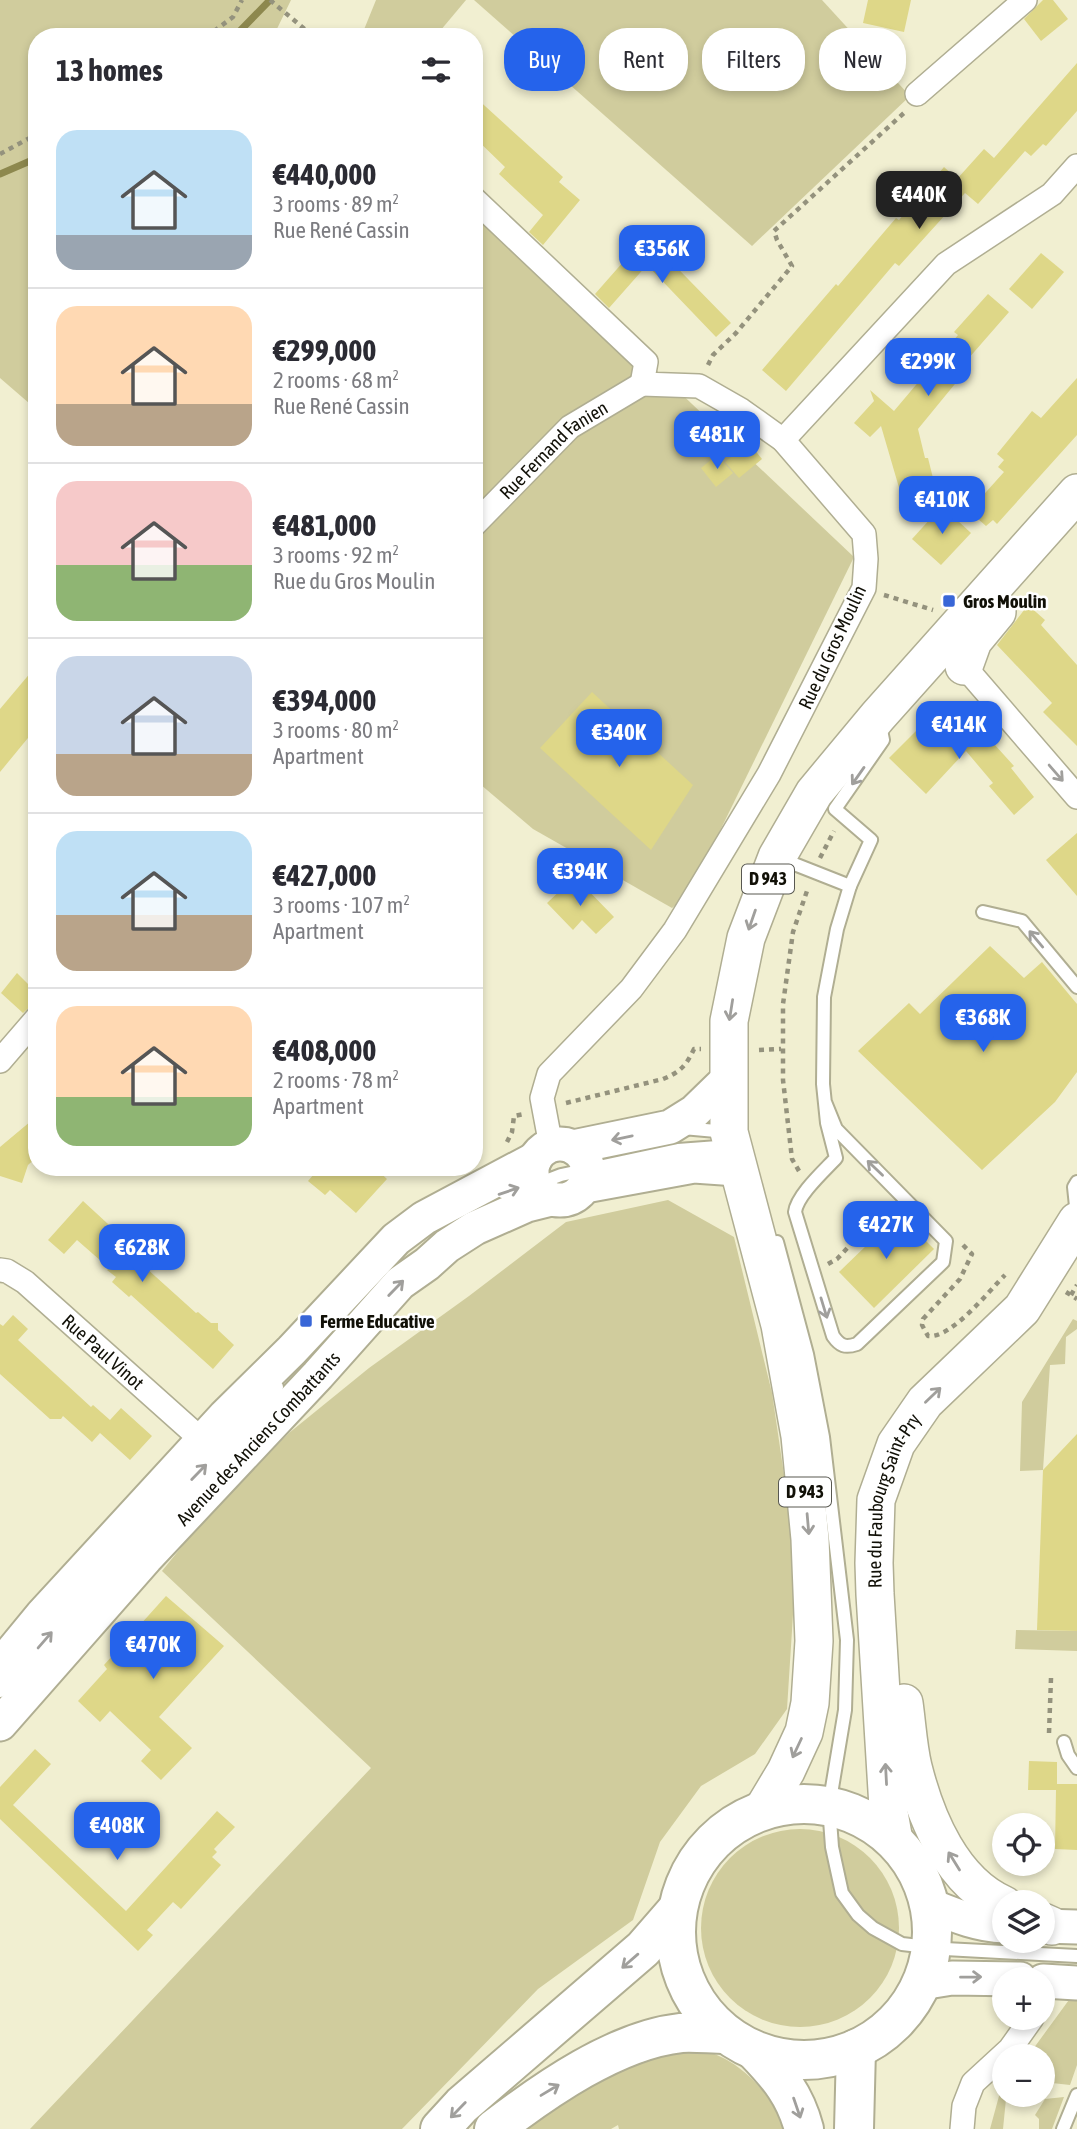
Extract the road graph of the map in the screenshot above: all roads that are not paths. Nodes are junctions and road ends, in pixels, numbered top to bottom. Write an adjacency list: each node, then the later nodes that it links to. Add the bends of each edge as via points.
1 (1026, 0): 2 (street)
2 (917, 94)
3 (1077, 166): 6 (street, via 1052,194 946,264)
4 (483, 208): 5 (street, via 646,362)
5 (642, 384): 6 (street, Rue du Gros Moulin, via 699,386); 8 (street, Rue Fernand Fanien, via 570,427)
6 (783, 440): 23 (street, Rue du Gros Moulin, via 863,534 863,588 769,774 675,930 631,989 549,1073 542,1098)
7 (1077, 493): 12 (main road, D 943, one-way to 12, via 948,619 878,716)
8 (483, 516)
9 (1077, 522): 10 (main road, via 972,641)
10 (964, 666): 11 (street, one-way to 11)
11 (1077, 797)
12 (828, 804): 13 (main road, D 943); 14 (lane, via 871,840)
13 (777, 857): 14 (lane); 19 (main road, D 943, one-way to 19, via 746,938 729,1021)
14 (850, 886): 20 (lane, via 824,997)
15 (983, 912): 16 (lane, one-way to 15, via 1022,921)
16 (1077, 987)
17 (28, 1028): 18 (street)
18 (0, 1061)
19 (727, 1079): 21 (street, Avenue des Anciens Combattants, via 694,1112); 22 (main road, D 943)
20 (825, 1102): 20 (lane, one-way to 20, via 836,1158 795,1212 833,1336 848,1348 943,1262 946,1241 836,1129)
21 (670, 1127): 22 (lane); 23 (street, Avenue des Anciens Combattants, one-way to 23)
22 (739, 1148): 23 (street, Avenue des Anciens Combattants, via 694,1166); 40 (main road, D 943, one-way to 40, via 800,1436 814,1641 804,1732)
23 (560, 1170): 27 (lane, one-way to 23, via 492,1197); 32 (street, Avenue des Anciens Combattants, via 424,1218 396,1239); 36 (street, Avenue des Anciens Combattants, one-way to 23, via 400,1283 475,1228 527,1205)
24 (1077, 1182): 25 (lane)
25 (1077, 1218): 33 (main road, Rue du Faubourg Saint-Pry, one-way to 25, via 876,1500 896,1444 925,1402 1022,1309 1056,1285)
26 (773, 1227): 39 (lane, via 807,1354 823,1437 847,1640 845,1710)
27 (435, 1228)
28 (395, 1259): 30 (lane)
29 (0, 1270): 32 (street, Rue Paul Vinot, via 25,1282)
30 (302, 1359)
31 (283, 1380): 35 (lane, one-way to 31)
32 (202, 1441): 34 (street, Avenue des Anciens Combattants)
33 (875, 1594): 41 (main road, Rue du Faubourg Saint-Pry, one-way to 33); 42 (main road, one-way to 33, via 964,1877 929,1821 912,1765 897,1656)
34 (0, 1666)
35 (0, 1691)
36 (0, 1724)
37 (1064, 1742): 38 (lane)
38 (1077, 1768)
39 (829, 1806): 40 (highway, via 793,1805); 41 (highway, via 874,1825); 47 (lane, via 842,1892 858,1915)
40 (762, 1811): 44 (highway, via 731,1826 705,1849 687,1878)
41 (894, 1841): 43 (highway, via 914,1867)
42 (992, 1897)
43 (929, 1905): 45 (street); 47 (highway, via 932,1923)
44 (676, 1911): 50 (highway, via 675,1946 684,1979 701,2009); 54 (highway, one-way to 54, via 643,1950)
45 (992, 1926)
46 (1077, 1956): 47 (lane)
47 (926, 1966): 48 (street, one-way to 48, via 952,1978); 51 (highway, via 906,2011 883,2033)
48 (992, 1980)
49 (1023, 2030): 53 (street, via 1010,2049 972,2083)
50 (740, 2043): 51 (highway, via 789,2060 823,2059); 55 (highway, one-way to 50, via 600,2059 647,2041 682,2033); 56 (highway, one-way to 56, via 777,2074 794,2098)
51 (856, 2049): 57 (highway)
52 (1077, 2095): 59 (lane)
53 (963, 2118): 58 (lane)
54 (440, 2129)
55 (494, 2129)
56 (804, 2129)
57 (854, 2129)
58 (974, 2129)
59 (1063, 2129)

